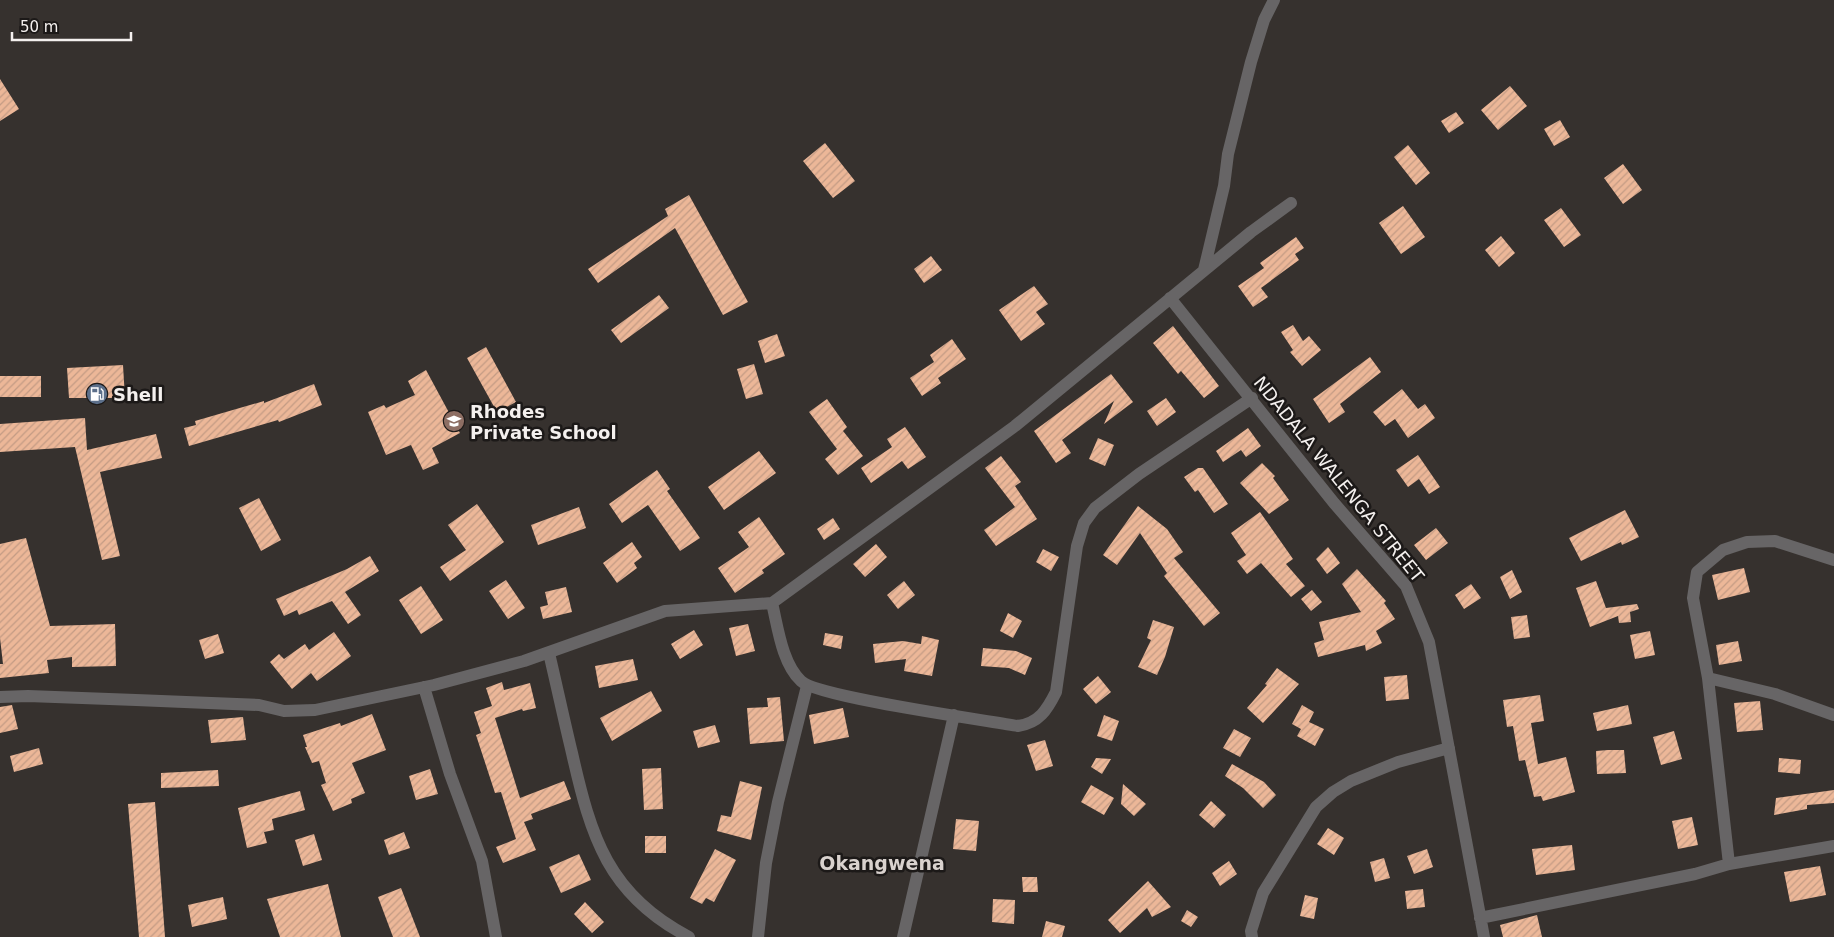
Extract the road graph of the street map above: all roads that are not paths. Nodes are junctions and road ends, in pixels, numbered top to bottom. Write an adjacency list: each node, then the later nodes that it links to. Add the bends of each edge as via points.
1 (1274, 0): 3 (street, via 1251,62)
2 (1291, 203): 3 (street)
3 (1204, 270): 4 (street)
4 (1170, 298): 5 (street, NDADALA WALENGA STREET); 7 (street, via 1015,426)
5 (1252, 398): 13 (street, via 1140,474 1095,508 1084,523 1076,546 1056,692 1048,708 1028,725 1018,726); 15 (street, NDADALA WALENGA STREET, via 1334,503 1406,586 1429,642)
6 (1834, 560): 9 (street, via 1775,541 1747,542 1723,550 1697,572 1693,598)
7 (772, 603): 8 (street, via 665,611); 10 (street, via 791,668)
8 (549, 653): 11 (street); 20 (street, via 590,828 630,894 660,920)
9 (1708, 678): 14 (street, via 1775,694); 17 (street)
10 (807, 686): 13 (street); 21 (street, via 766,863)
11 (424, 687): 12 (street, via 315,710 284,711 259,706 145,700); 19 (street, via 450,774 482,861)
12 (0, 697)
13 (954, 715): 22 (street)
14 (1834, 715)
15 (1449, 748): 18 (street, NDADALA WALENGA STREET); 23 (street, via 1398,762 1351,781 1316,807 1263,893)
16 (1834, 846): 17 (street)
17 (1729, 864): 18 (street, via 1695,874)
18 (1480, 918): 24 (street, NDADALA WALENGA STREET)
19 (496, 937)
20 (689, 937)
21 (758, 937)
22 (903, 937)
23 (1252, 937)
24 (1484, 937)

